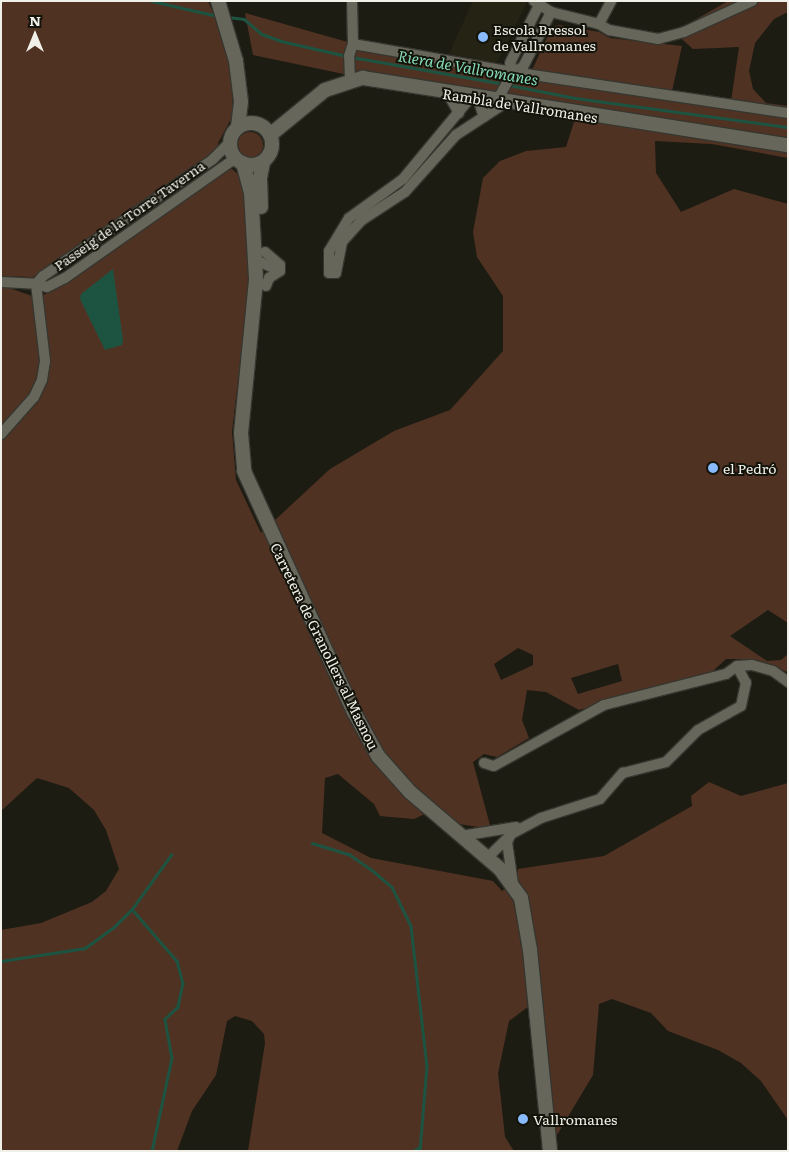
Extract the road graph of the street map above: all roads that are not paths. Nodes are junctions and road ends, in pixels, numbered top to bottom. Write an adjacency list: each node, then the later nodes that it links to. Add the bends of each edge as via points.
1 (352, 1): 9 (street)
2 (611, 1): 7 (street)
3 (752, 1): 7 (street, via 692,29 658,39 609,30)
4 (536, 3): 6 (street); 10 (street, via 510,62)
5 (225, 5): 8 (main road)
6 (551, 12): 7 (street); 10 (street, via 523,67)
7 (599, 24)
8 (235, 35): 18 (main road, via 241,102); 19 (main road, via 251,110)
9 (353, 44): 10 (street); 11 (street, via 349,56)
10 (513, 72): 14 (street); 16 (street)
11 (350, 80): 12 (main road, Rambla de Vallromanes, via 363,78); 19 (main road, Rambla de Vallromanes, via 325,90)
12 (448, 94): 13 (main road, Rambla de Vallromanes); 15 (street)
13 (475, 98): 14 (main road, Rambla de Vallromanes); 15 (street); 17 (street)
14 (501, 102): 17 (street); 21 (main road, Rambla de Vallromanes)
15 (459, 113): 17 (street, via 403,178 349,218 329,251 328,273 336,273 342,242 362,220 405,192 445,145)
16 (788, 113)
17 (484, 117)
18 (238, 128): 19 (main road, via 248,123); 20 (main road)
19 (265, 130): 23 (main road, via 272,148)
20 (230, 142): 22 (main road); 26 (street, Passeig de la Torre Taverna, via 212,160 43,276)
21 (788, 146)
22 (239, 161): 23 (main road, via 256,165); 24 (main road, Carretera de Granollers al Masnou, via 249,180); 26 (street, Passeig de la Torre Taverna, via 65,278 47,287)
23 (264, 162): 24 (main road, Carretera de Granollers al Masnou, via 260,192)
24 (262, 259): 27 (main road, Carretera de Granollers al Masnou); 27 (street, via 280,270 269,278); 28 (main road, Carretera de Granollers al Masnou)
25 (1, 282): 26 (street, Passeig de la Torre Taverna)
26 (36, 284): 29 (street, via 45,361 42,380 34,397)
27 (266, 286): 28 (main road, Carretera de Granollers al Masnou)
28 (243, 416): 36 (main road, Carretera de Granollers al Masnou, via 242,459 250,487 354,712 374,749 394,776)
29 (1, 434)
30 (737, 666): 31 (street, via 752,665 773,671); 32 (street, via 726,674 604,705 494,766); 33 (street, via 746,683 740,706 698,730 666,762 623,773 600,799)
31 (788, 682)
32 (484, 763)
33 (524, 826): 34 (street); 35 (street)
34 (482, 834): 36 (street); 37 (street, via 492,839)
35 (511, 834): 37 (street); 38 (street, via 506,842)
36 (461, 836): 37 (main road, Carretera de Granollers al Masnou)
37 (492, 854): 38 (main road, Carretera de Granollers al Masnou)
38 (513, 884): 39 (main road, Carretera de Granollers al Masnou, via 521,898 526,923)
39 (550, 1151)

